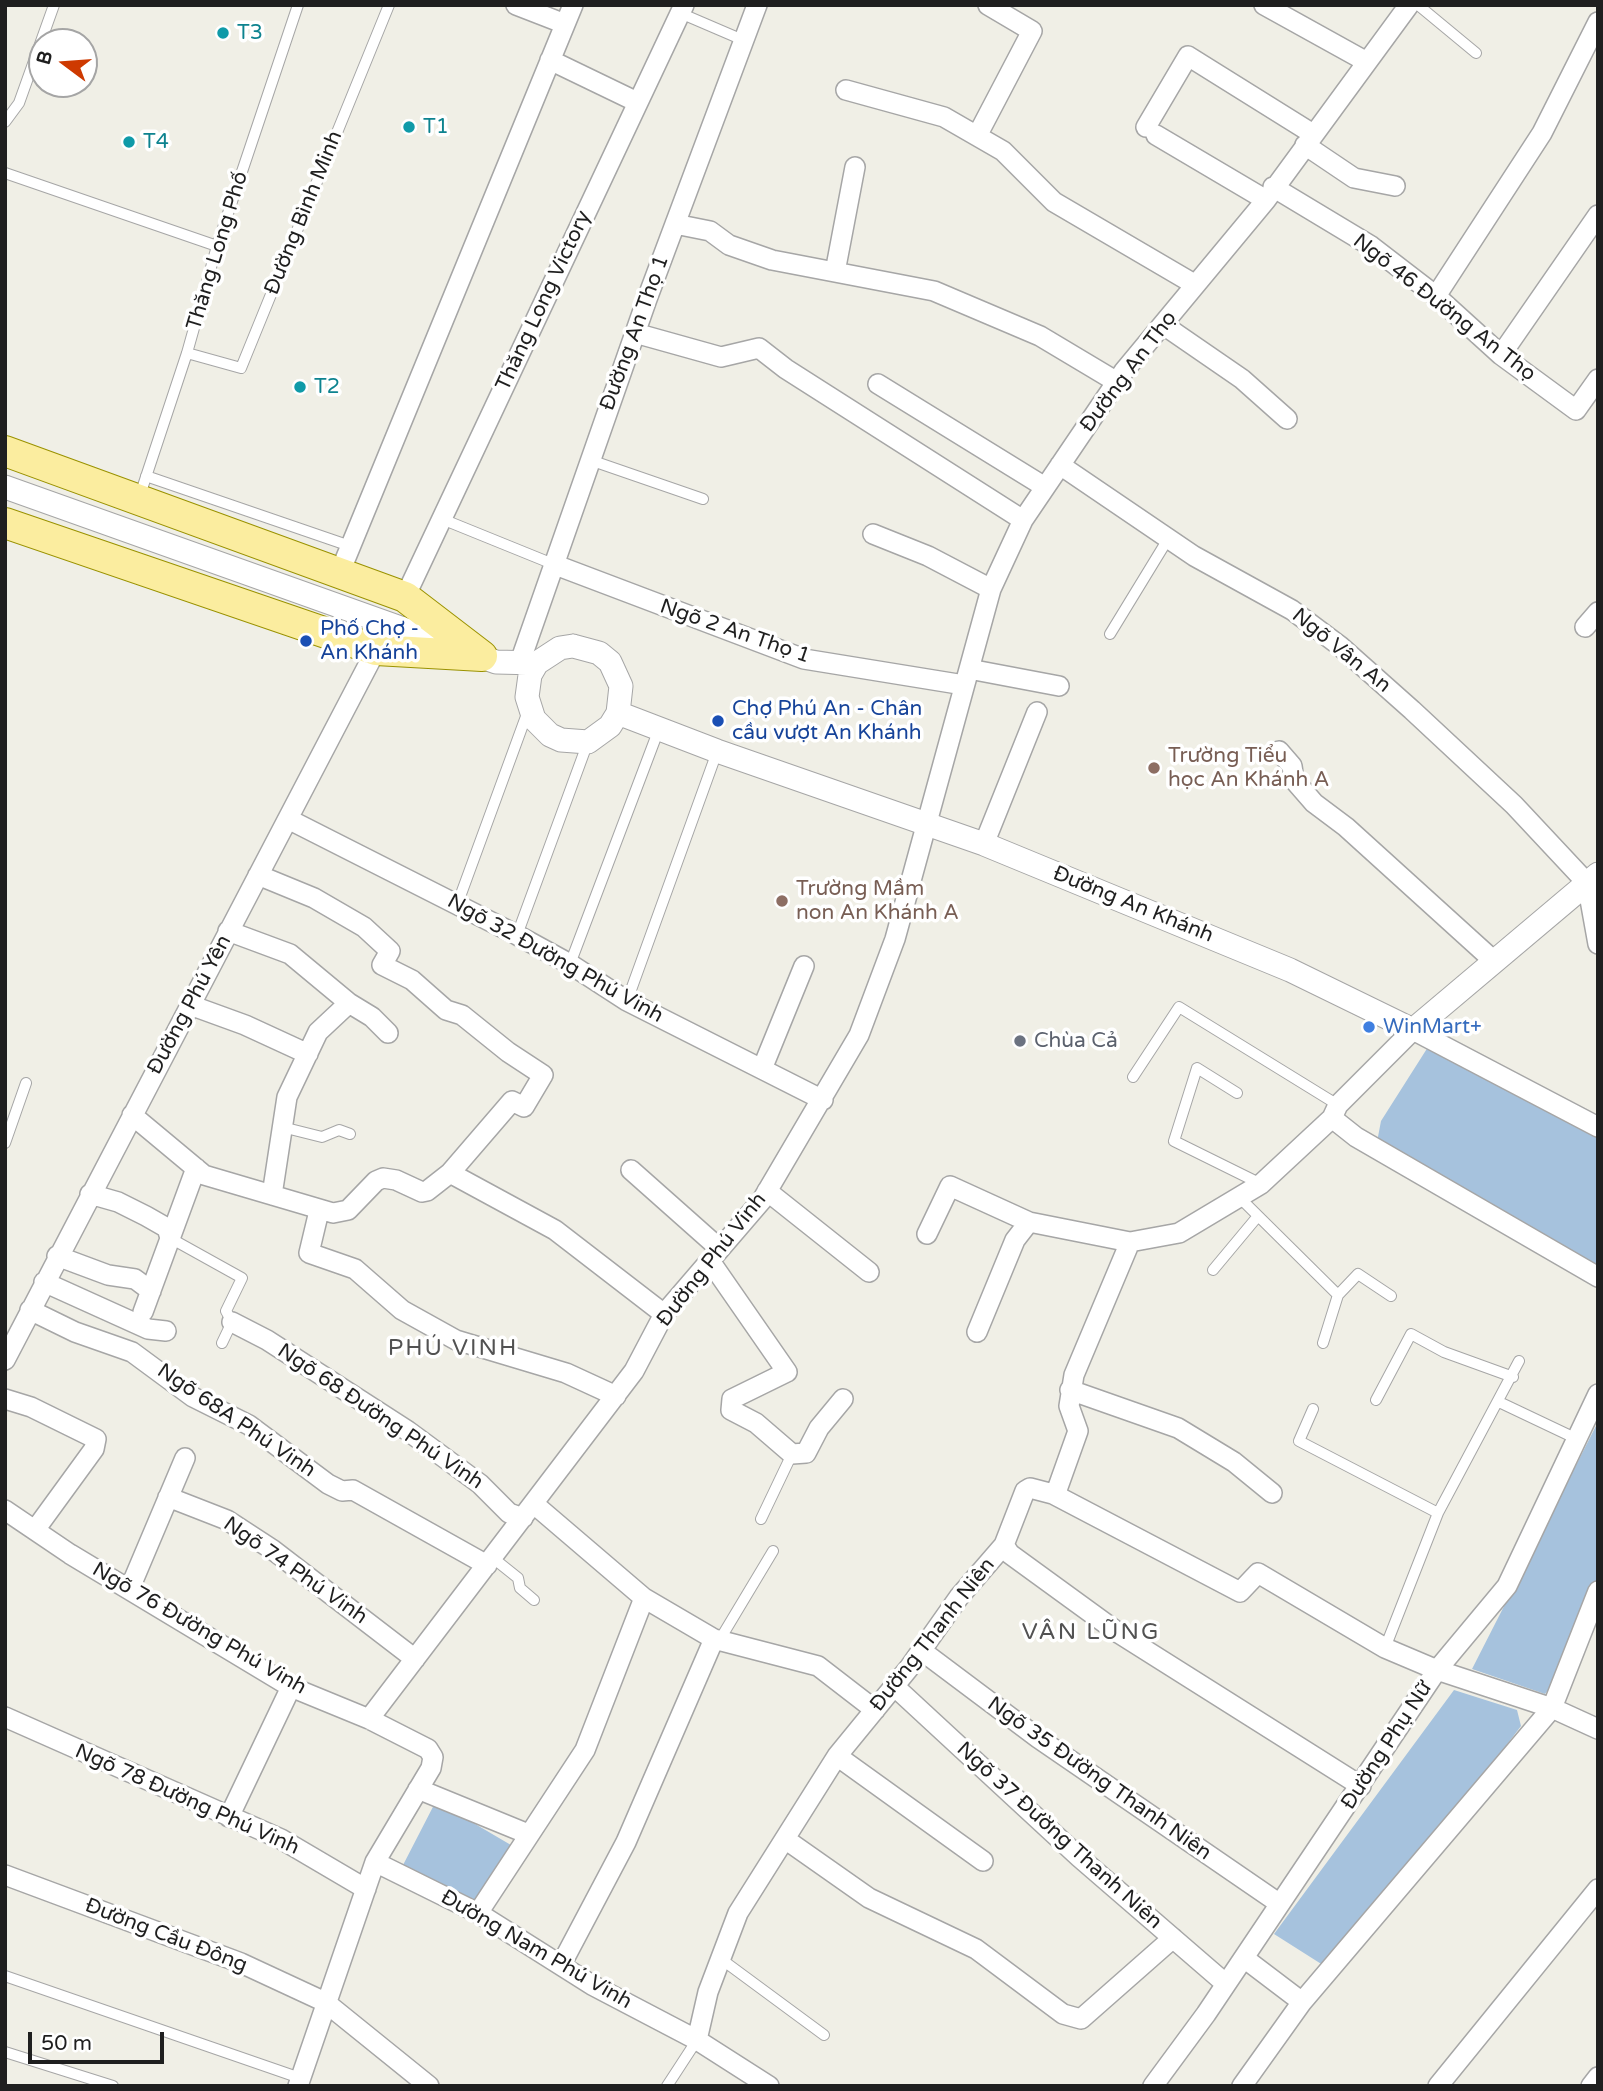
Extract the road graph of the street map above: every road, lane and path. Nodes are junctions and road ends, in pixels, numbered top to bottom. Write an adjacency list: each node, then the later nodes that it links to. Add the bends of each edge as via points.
1 (54, 5): 20 (lane, via 19,103)
2 (298, 5): 29 (lane, Thăng Long Phố)
3 (388, 5): 35 (lane, Đường Bình Minh, via 241,368)
4 (516, 5): 13 (street)
5 (573, 5): 13 (street)
6 (757, 5): 14 (street, Đường An Thọ 1)
7 (988, 5): 21 (street, via 1032,31)
8 (1264, 5): 17 (street)
9 (1409, 5): 17 (street, Đường An Thọ)
10 (1418, 5): 15 (lane)
11 (682, 9): 14 (lane); 19 (street, Thăng Long Victory)
12 (1598, 22): 32 (street, via 1542,133)
13 (565, 24): 16 (street)
14 (743, 40): 28 (street, Đường An Thọ 1)
15 (1476, 53)
16 (550, 60): 19 (street); 53 (street)
17 (1367, 62): 22 (street, Đường An Thọ)
18 (846, 90): 21 (street, via 944,117)
19 (638, 102): 48 (street, Thăng Long Victory)
20 (5, 122)
21 (977, 136): 31 (street, via 1003,151 1054,202)
22 (1309, 140): 25 (street, via 1353,178); 26 (street, Đường An Thọ); 26 (street, Ngõ 46 Đường An Thọ, via 1188,56 1151,131)
23 (855, 167): 30 (street)
24 (5, 173): 29 (lane)
25 (1395, 186)
26 (1270, 194): 31 (street, Đường An Thọ); 32 (street, Ngõ 46 Đường An Thọ, via 1371,246)
27 (1598, 215): 36 (street)
28 (675, 224): 30 (street, via 710,231 729,245 772,260); 34 (street, Đường An Thọ 1)
29 (217, 246): 35 (lane, Thăng Long Phố)
30 (835, 272): 38 (street, via 934,291 1040,336)
31 (1194, 284): 33 (street, Đường An Thọ)
32 (1436, 296): 36 (street, Ngõ 46 Đường An Thọ)
33 (1165, 326): 38 (street, Đường An Thọ); 40 (street, via 1242,380)
34 (635, 333): 42 (street, Đường An Thọ 1); 49 (street, via 721,357 759,348)
35 (187, 353): 44 (lane, Thăng Long Phố)
36 (1501, 355): 37 (street, Ngõ 46 Đường An Thọ, via 1576,410)
37 (1598, 379)
38 (1116, 382): 43 (street, Đường An Thọ)
39 (878, 384): 45 (street)
40 (1287, 419)
41 (5, 451): 44 (main road)
42 (589, 460): 47 (lane); 54 (street, Đường An Thọ 1)
43 (1060, 465): 45 (street, Đường An Thọ); 52 (street, Ngõ Vân An)
44 (143, 487): 53 (main road)
45 (1045, 487): 49 (street, Đường An Thọ)
46 (5, 488): 59 (street)
47 (704, 499)
48 (442, 519): 54 (lane); 56 (street, Thăng Long Victory)
49 (1023, 520): 55 (street, Đường An Thọ)
50 (5, 523): 58 (main road)
51 (873, 534): 55 (street, via 928,555)
52 (1168, 539): 57 (lane); 74 (street, Ngõ Vân An, via 1292,610 1340,646)
53 (345, 559): 56 (main road)
54 (553, 564): 60 (street, Đường An Thọ 1); 61 (street, Ngõ 2 An Thọ 1, via 804,659)
55 (991, 589): 61 (street, Đường An Thọ)
56 (405, 597): 59 (main road)
57 (1110, 634)
58 (376, 650): 59 (main road); 70 (street, Đường Phú Yên)
59 (489, 659): 60 (street); 63 (street)
60 (529, 663): 63 (street); 65 (street, via 573,646 599,653 617,673 621,686)
61 (966, 677): 62 (street, Ngõ 2 An Thọ 1); 71 (street, Đường An Thọ)
62 (1059, 686)
63 (528, 700): 67 (street, via 534,719 550,736); 75 (lane)
64 (1037, 712): 72 (street)
65 (618, 713): 66 (street, Đường An Khánh); 67 (street, via 610,726)
66 (659, 728): 68 (street, Đường An Khánh); 80 (lane)
67 (588, 742): 77 (lane)
68 (717, 751): 71 (street, Đường An Khánh); 82 (lane)
69 (1279, 751): 79 (street, via 1292,766 1294,780 1314,803)
70 (288, 819): 73 (street, Đường Phú Yên); 75 (street, Ngõ 32 Đường Phú Vinh)
71 (928, 826): 72 (street, Đường An Khánh); 92 (street, Đường Phú Vinh, via 895,939 859,1035)
72 (984, 844): 85 (street, Đường An Khánh, via 1290,970)
73 (258, 874): 76 (street, Đường Phú Yên); 101 (street, via 314,898 364,927 390,951 382,965 412,980 446,1010 462,1014 542,1074 524,1107 512,1101)
74 (1592, 878): 78 (street); 79 (street)
75 (457, 905): 77 (street, Ngõ 32 Đường Phú Vinh)
76 (229, 931): 83 (street, via 290,954); 84 (street, Đường Phú Yên)
77 (517, 935): 80 (street, Ngõ 32 Đường Phú Vinh)
78 (1598, 944)
79 (1495, 962): 85 (street)
80 (570, 964): 82 (street, Ngõ 32 Đường Phú Vinh)
81 (804, 965): 88 (street)
82 (626, 1001): 88 (street, Ngõ 32 Đường Phú Vinh)
83 (349, 1003): 86 (street); 87 (street, via 318,1032)
84 (190, 1005): 87 (street); 94 (street, Đường Phú Yên)
85 (1413, 1030): 93 (street); 96 (street)
86 (388, 1033)
87 (308, 1054): 95 (street, via 287,1097)
88 (762, 1069): 92 (street, Ngõ 32 Đường Phú Vinh)
89 (1133, 1077): 93 (lane, via 1179,1007)
90 (26, 1083): 98 (lane)
91 (1237, 1093): 102 (lane, via 1197,1068 1174,1141)
92 (822, 1100): 103 (street, Đường Phú Vinh)
93 (1335, 1112): 102 (street); 117 (street, via 1356,1137)
94 (132, 1115): 99 (street); 104 (street, Đường Phú Yên)
95 (281, 1127): 97 (lane, via 322,1137 339,1130); 105 (street)
96 (1598, 1127)
97 (350, 1134)
98 (5, 1143)
99 (196, 1168): 105 (street, via 204,1175); 111 (street)
100 (631, 1170): 113 (street)
101 (450, 1173): 107 (street, via 422,1192 383,1178 348,1210); 124 (street, via 555,1230)
102 (1261, 1184): 106 (street)
103 (767, 1191): 113 (street, Đường Phú Vinh); 116 (street)
104 (90, 1194): 111 (street, via 146,1216 167,1228); 114 (street, Đường Phú Yên)
105 (272, 1195): 107 (street)
106 (1240, 1198): 108 (lane); 112 (street, via 1179,1233)
107 (319, 1211): 135 (street, via 309,1253 355,1269 402,1310 456,1340 566,1373)
108 (1258, 1216): 115 (lane); 120 (lane)
109 (1029, 1222): 110 (street, via 950,1186); 112 (street); 127 (street, via 1001,1271)
110 (928, 1234)
111 (170, 1238): 119 (street); 125 (lane, via 242,1278 226,1311)
112 (1130, 1242): 133 (street)
113 (715, 1255): 124 (street, Đường Phú Vinh); 142 (street, via 787,1372 732,1399 731,1410 756,1423)
114 (57, 1256): 118 (street, Đường Phú Yên); 119 (street, via 108,1275 135,1279)
115 (1213, 1270)
116 (869, 1272)
117 (1598, 1277)
118 (44, 1282): 122 (street, Đường Phú Yên); 126 (street, via 148,1329)
119 (151, 1290): 123 (street)
120 (1338, 1295): 121 (lane, via 1358,1274); 129 (lane)
121 (1391, 1296)
122 (30, 1310): 130 (street, Đường Phú Yên); 154 (street, Ngõ 68A Phú Vinh, via 132,1352 193,1397 249,1425 328,1484 342,1492 353,1490)
123 (143, 1312)
124 (664, 1314): 135 (street, Đường Phú Vinh)
125 (232, 1322): 128 (lane); 148 (street, Ngõ 68 Đường Phú Vinh, via 408,1431 480,1484 509,1513)
126 (166, 1331)
127 (977, 1332)
128 (222, 1343)
129 (1323, 1343)
130 (5, 1360)
131 (1519, 1361): 132 (lane)
132 (1513, 1377): 138 (lane, via 1444,1352 1410,1334); 139 (lane)
133 (1070, 1390): 144 (street, via 1178,1428 1234,1462); 145 (street, via 1069,1406 1078,1432)
134 (1598, 1394): 141 (street, Đường Phụ Nữ)
135 (615, 1396): 148 (street, Đường Phú Vinh)
136 (5, 1399): 151 (street, via 96,1439 94,1449)
137 (843, 1399): 142 (street, via 806,1453)
138 (1376, 1400)
139 (1499, 1402): 141 (lane); 149 (lane)
140 (1313, 1409): 149 (lane, via 1299,1441)
141 (1577, 1439): 163 (street, Đường Phụ Nữ, via 1507,1586)
142 (792, 1454): 150 (lane)
143 (185, 1458): 146 (street)
144 (1272, 1493)
145 (1053, 1494): 152 (street, Đường Thanh Niên, via 1030,1488 1025,1491); 160 (street, via 1240,1592 1258,1573)
146 (169, 1497): 155 (street); 162 (street, Ngõ 74 Phú Vinh, via 227,1520 273,1550)
147 (5, 1510): 151 (street, Ngõ 76 Đường Phú Vinh)
148 (528, 1511): 154 (street, Đường Phú Vinh); 157 (street, Ngõ 68 Đường Phú Vinh)
149 (1438, 1513): 160 (lane)
150 (761, 1520)
151 (35, 1530): 155 (street, Ngõ 76 Đường Phú Vinh)
152 (1004, 1545): 161 (street, Đường Thanh Niên); 172 (street, via 1010,1555 1120,1634)
153 (773, 1552): 159 (lane)
154 (490, 1561): 158 (lane, via 518,1578 520,1588); 162 (street, Đường Phú Vinh)
155 (130, 1588): 165 (street, Ngõ 76 Đường Phú Vinh)
156 (1598, 1591): 166 (street)
157 (644, 1598): 159 (street, Ngõ 68 Đường Phú Vinh); 175 (street, via 585,1750)
158 (534, 1600)
159 (716, 1640): 167 (street, Ngõ 68 Đường Phú Vinh, via 818,1666); 187 (street, via 626,1842)
160 (1385, 1648): 163 (street)
161 (922, 1650): 164 (street, Đường Thanh Niên); 182 (street, Ngõ 35 Đường Thanh Niên, via 1038,1738)
162 (415, 1659): 169 (street, Đường Phú Vinh)
163 (1437, 1670): 166 (street); 172 (street, Đường Phụ Nữ)
164 (894, 1686): 167 (street, Đường Thanh Niên); 184 (street, Ngõ 37 Đường Thanh Niên)
165 (291, 1687): 169 (street, Ngõ 76 Đường Phú Vinh); 174 (street)
166 (1552, 1708): 170 (street); 191 (street)
167 (875, 1710): 171 (street, Đường Thanh Niên)
168 (5, 1717): 174 (street, Ngõ 78 Đường Phú Vinh)
169 (369, 1719): 173 (street, Ngõ 76 Đường Phú Vinh, via 428,1749 433,1757 431,1768)
170 (1598, 1729)
171 (837, 1756): 176 (street, Đường Thanh Niên); 177 (street)
172 (1361, 1786): 182 (street, Đường Phụ Nữ)
173 (418, 1789): 175 (street); 178 (street)
174 (229, 1817): 180 (street, Ngõ 78 Đường Phú Vinh, via 281,1839)
175 (527, 1834): 183 (street)
176 (785, 1839): 184 (street, via 869,1898 976,1949 1063,2014 1081,2019); 186 (street, Đường Thanh Niên, via 738,1913)
177 (983, 1861)
178 (375, 1862): 180 (street); 183 (street, Đường Nam Phú Vinh)
179 (5, 1875): 190 (street, Đường Cầu Đông, via 241,1963)
180 (366, 1889): 190 (street)
181 (1598, 1889): 203 (street)
182 (1280, 1904): 185 (street, Đường Phụ Nữ)
183 (478, 1913): 187 (street, Đường Nam Phú Vinh)
184 (1173, 1938): 189 (street, Ngõ 37 Đường Thanh Niên)
185 (1244, 1958): 189 (street, Đường Phụ Nữ); 191 (street)
186 (721, 1959): 192 (lane); 193 (street, Đường Thanh Niên)
187 (561, 1965): 193 (street, Đường Nam Phú Vinh)
188 (5, 1976): 196 (lane)
189 (1226, 1984): 201 (street, Đường Phụ Nữ)
190 (325, 2002): 196 (street); 198 (street, Đường Cầu Đông)
191 (1302, 2002): 202 (street)
192 (824, 2035)
193 (697, 2040): 199 (lane); 200 (street, Đường Nam Phú Vinh)
194 (5, 2052): 197 (lane)
195 (1598, 2077): 204 (street)
196 (299, 2082)
197 (113, 2086)
198 (429, 2086)
199 (667, 2086)
200 (769, 2086)
201 (1153, 2086)
202 (1242, 2086)
203 (1438, 2086)
204 (1591, 2086)

